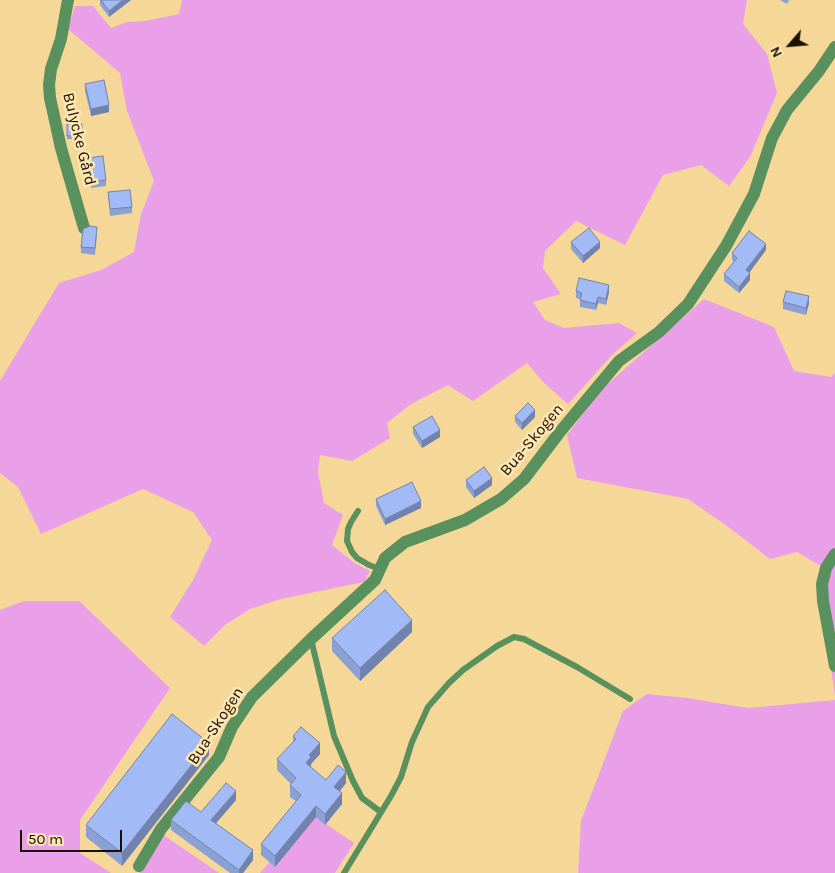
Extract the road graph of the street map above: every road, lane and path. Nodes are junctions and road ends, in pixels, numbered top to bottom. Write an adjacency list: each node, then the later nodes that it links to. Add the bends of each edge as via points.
1 (68, 0): 3 (street, Bulycke Gård, via 51,68 49,92 58,139)
2 (835, 47): 6 (street, Bua-Skogen, via 787,110 772,138 754,194 726,246 688,304 659,332 619,361 559,432 524,480 501,499 465,520 405,542 385,558)
3 (84, 228)
4 (358, 511): 6 (lane, via 350,522 347,542 357,558)
5 (835, 554): 8 (street, via 826,568 822,584)
6 (380, 569): 7 (street, Bua-Skogen, via 375,580)
7 (311, 639): 10 (lane, via 334,736 362,798); 11 (street, Bua-Skogen, via 252,697 232,726 219,757 161,830)
8 (835, 666)
9 (630, 699): 10 (lane, via 524,639 510,638 463,670 432,701 420,722 401,777)
10 (380, 812): 12 (lane)
11 (139, 866)
12 (344, 873)

